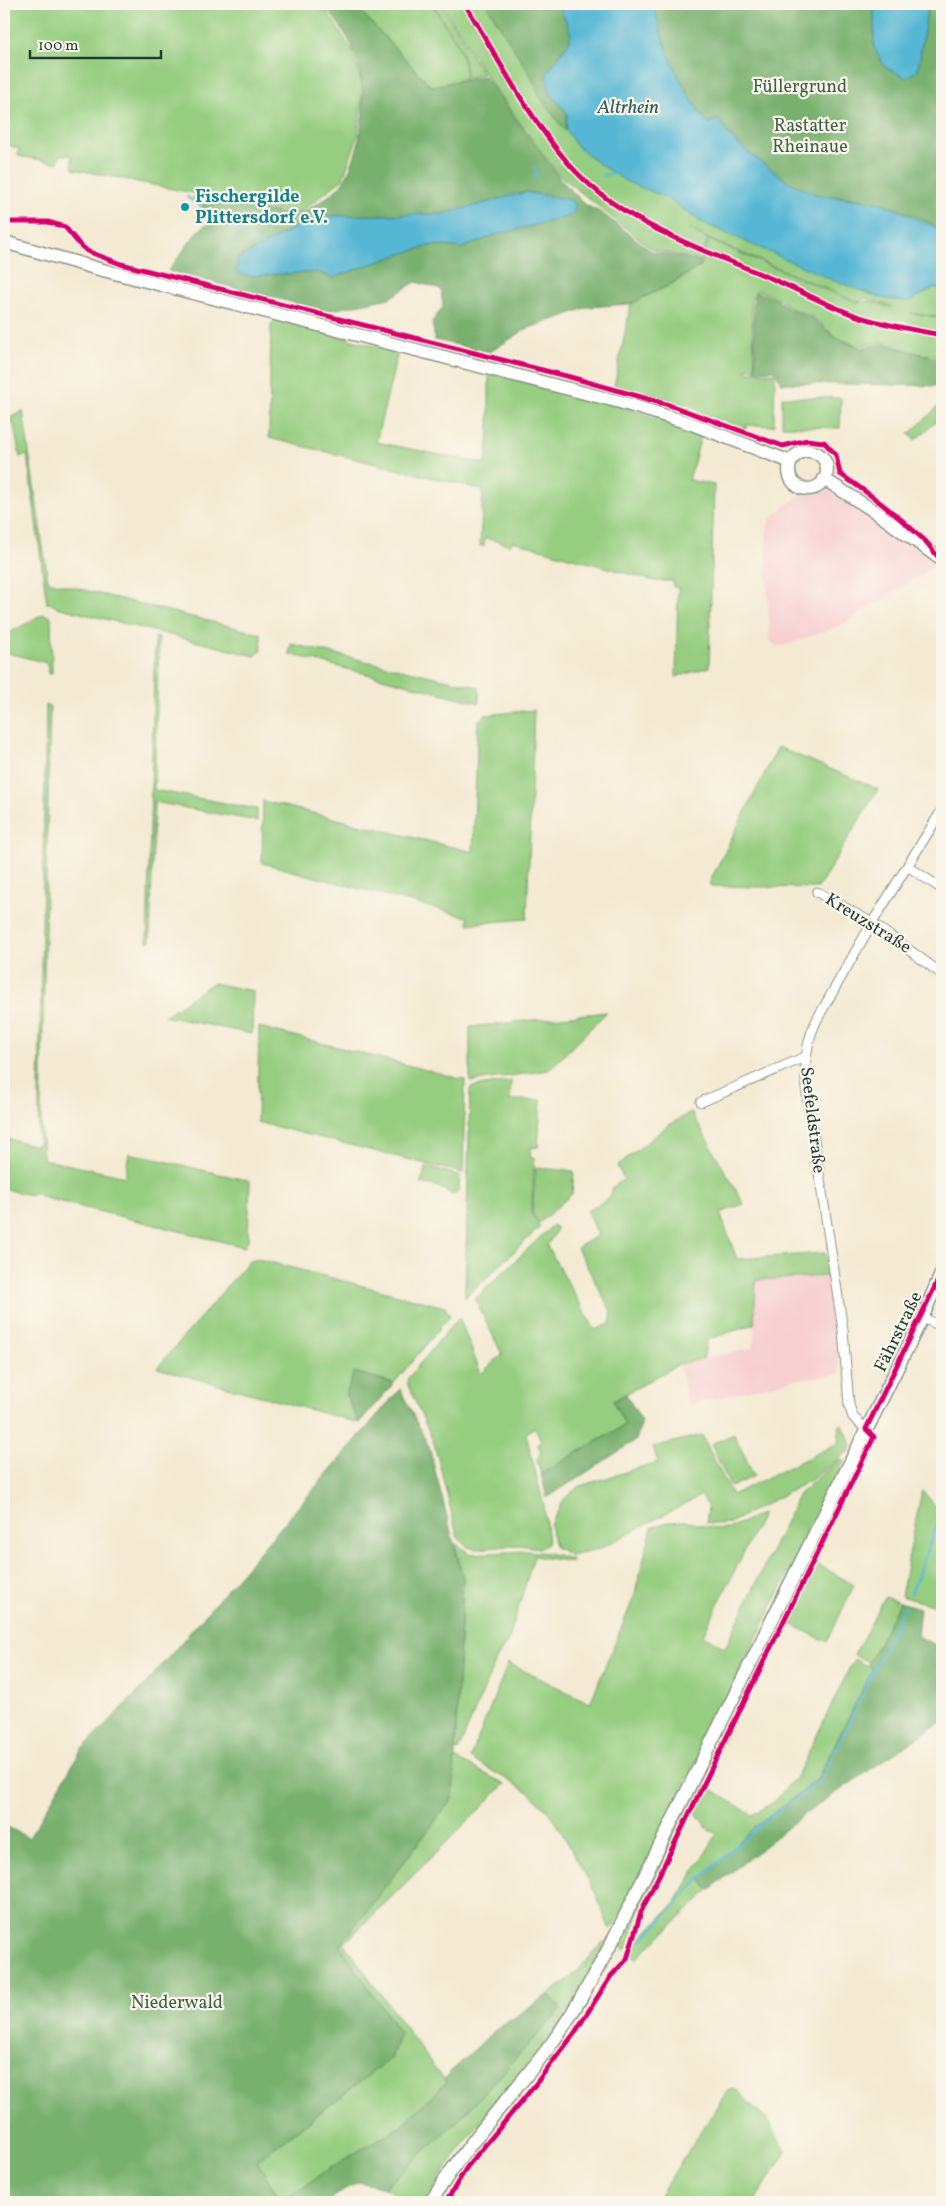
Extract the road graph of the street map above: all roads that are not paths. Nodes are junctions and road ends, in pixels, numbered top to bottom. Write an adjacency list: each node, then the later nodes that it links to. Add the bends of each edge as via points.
1 (4, 242): 2 (main road, via 620,402 689,423)
2 (791, 462): 3 (main road, via 789,473 798,485 809,488); 3 (main road, via 800,452 814,452 825,461)
3 (830, 482): 4 (main road)
4 (942, 560)
5 (942, 810): 6 (street, Seefeldstraße)
6 (909, 867): 7 (street); 9 (street, Seefeldstraße)
7 (942, 889)
8 (818, 892): 9 (street, Kreuzstraße)
9 (872, 923): 10 (street, Kreuzstraße); 11 (street, Seefeldstraße, via 814,1024)
10 (942, 974)
11 (805, 1057): 12 (street); 16 (street, Seefeldstraße, via 806,1094 843,1330 849,1405 853,1417)
12 (701, 1102)
13 (942, 1272): 14 (main road, Fährstraße)
14 (922, 1318): 15 (street); 16 (main road, Fährstraße)
15 (942, 1326)
16 (866, 1430): 17 (main road, Fährstraße, via 586,1989 547,2049 463,2154)
17 (431, 2202)

